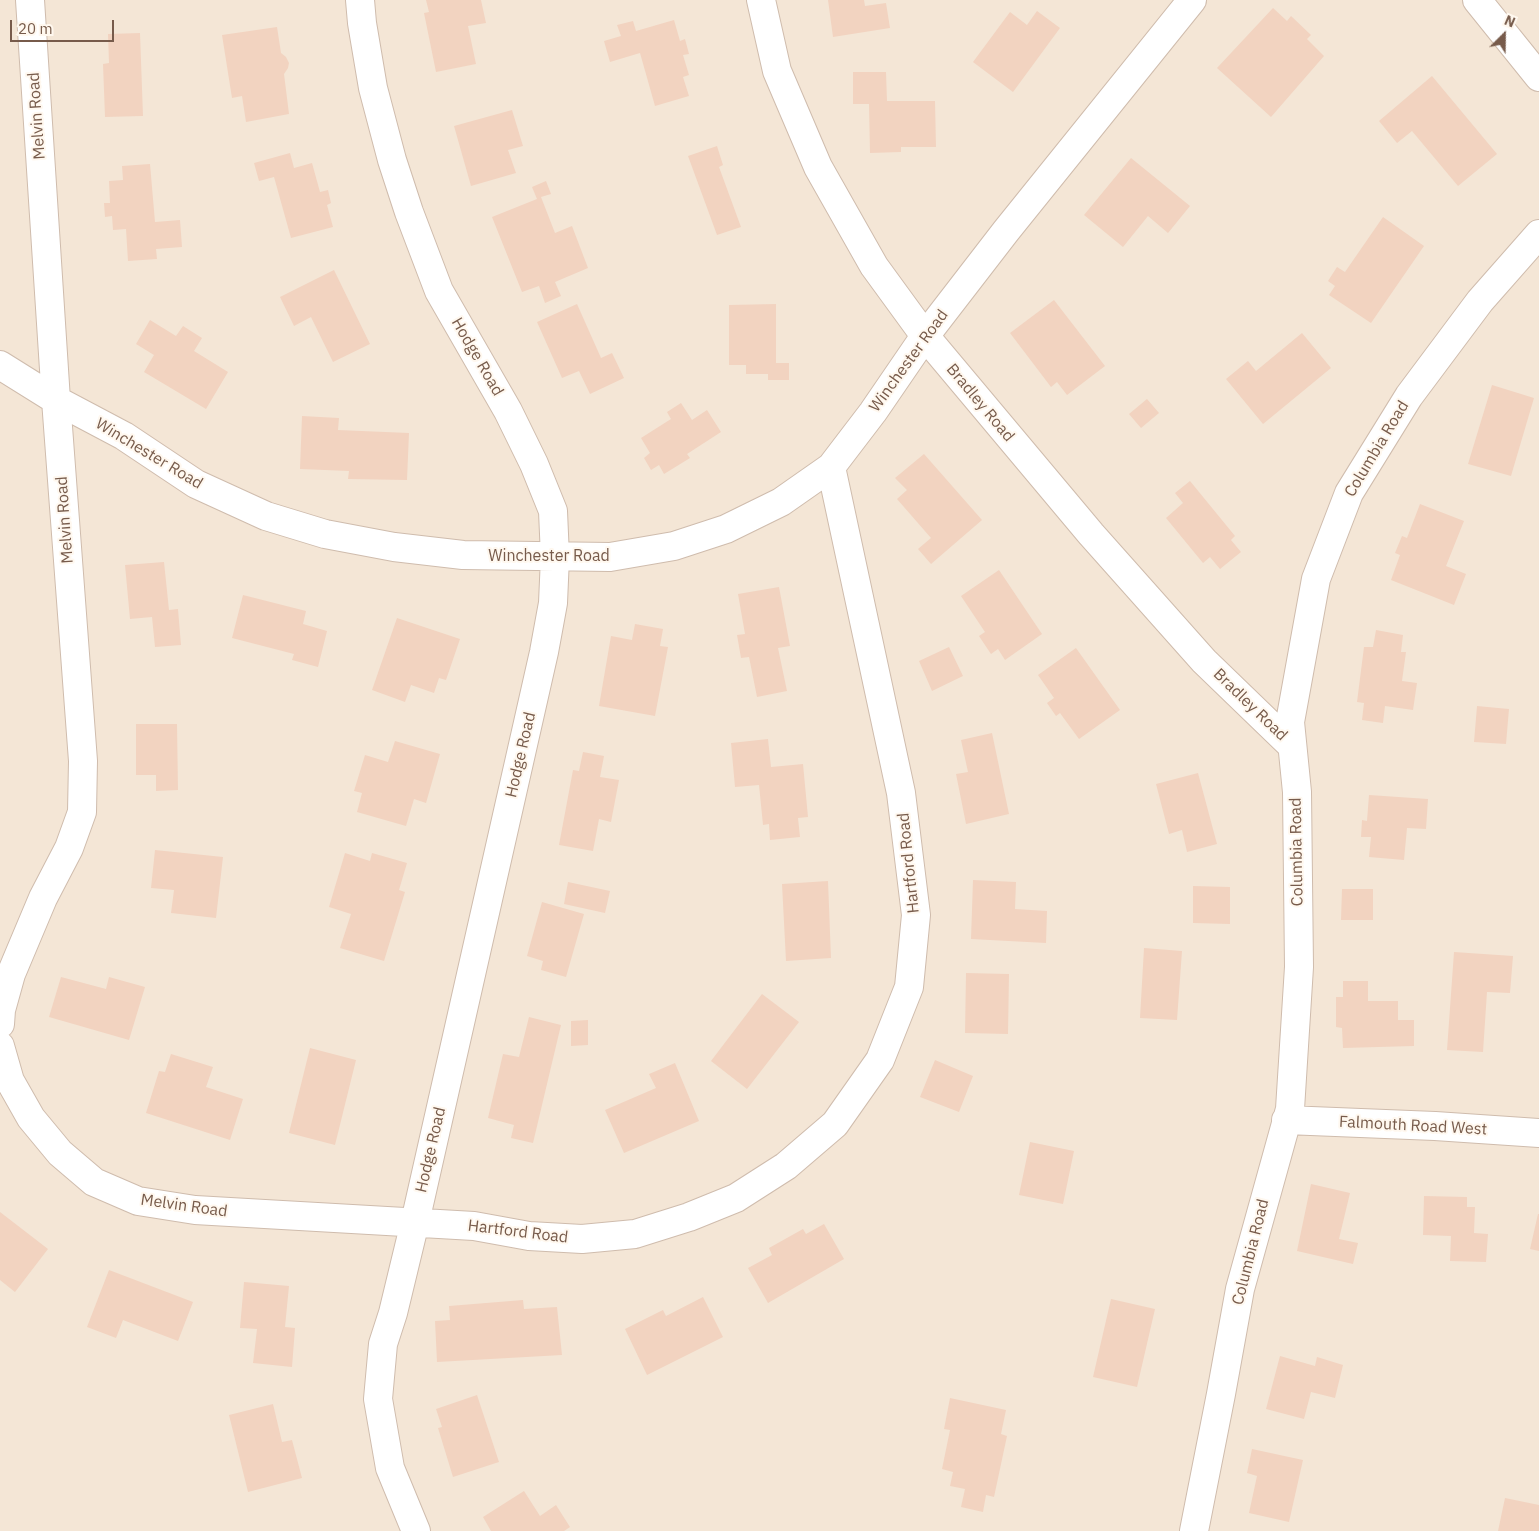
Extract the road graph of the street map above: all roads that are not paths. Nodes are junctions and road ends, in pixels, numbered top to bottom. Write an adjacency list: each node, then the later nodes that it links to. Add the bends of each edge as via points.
1 (30, 0): 10 (street, Melvin Road)
2 (360, 0): 12 (street, Hodge Road, via 373,88 409,212 439,291 508,411 534,464 552,511)
3 (762, 0): 8 (street, Bradley Road, via 777,70 818,167 874,266)
4 (1192, 0): 8 (street, Winchester Road)
5 (1477, 0): 6 (street)
6 (1539, 77)
7 (1539, 234): 13 (street, Columbia Road, via 1480,301 1409,396 1349,493 1316,579 1290,722)
8 (925, 336): 11 (street, Winchester Road); 13 (street, Bradley Road, via 1091,534 1197,653)
9 (0, 365): 10 (street, Winchester Road)
10 (56, 400): 12 (street, Winchester Road, via 124,436 196,484 266,516 325,534 394,547 463,555); 14 (street, Melvin Road, via 83,761 82,812 69,848 10,974)
11 (831, 467): 12 (street, Winchester Road, via 781,502 726,529 674,546 610,557); 18 (street, Hartford Road, via 901,793 916,915 909,987 880,1060 835,1124 786,1166 736,1198 689,1217 635,1234 582,1239)
12 (555, 557): 18 (street, Hodge Road, via 553,603 544,652)
13 (1292, 746): 16 (street, Columbia Road, via 1297,792 1299,967 1290,1109)
14 (0, 1024)
15 (0, 1046): 18 (street, Melvin Road, via 10,1082 32,1118 60,1153 94,1182 138,1201 195,1210)
16 (1286, 1120): 17 (street, Falmouth Road West); 20 (street, Columbia Road, via 1240,1289)
17 (1539, 1133)
18 (415, 1222): 19 (street, Hodge Road, via 383,1344 378,1399 390,1468)
19 (416, 1531)
20 (1194, 1531)

